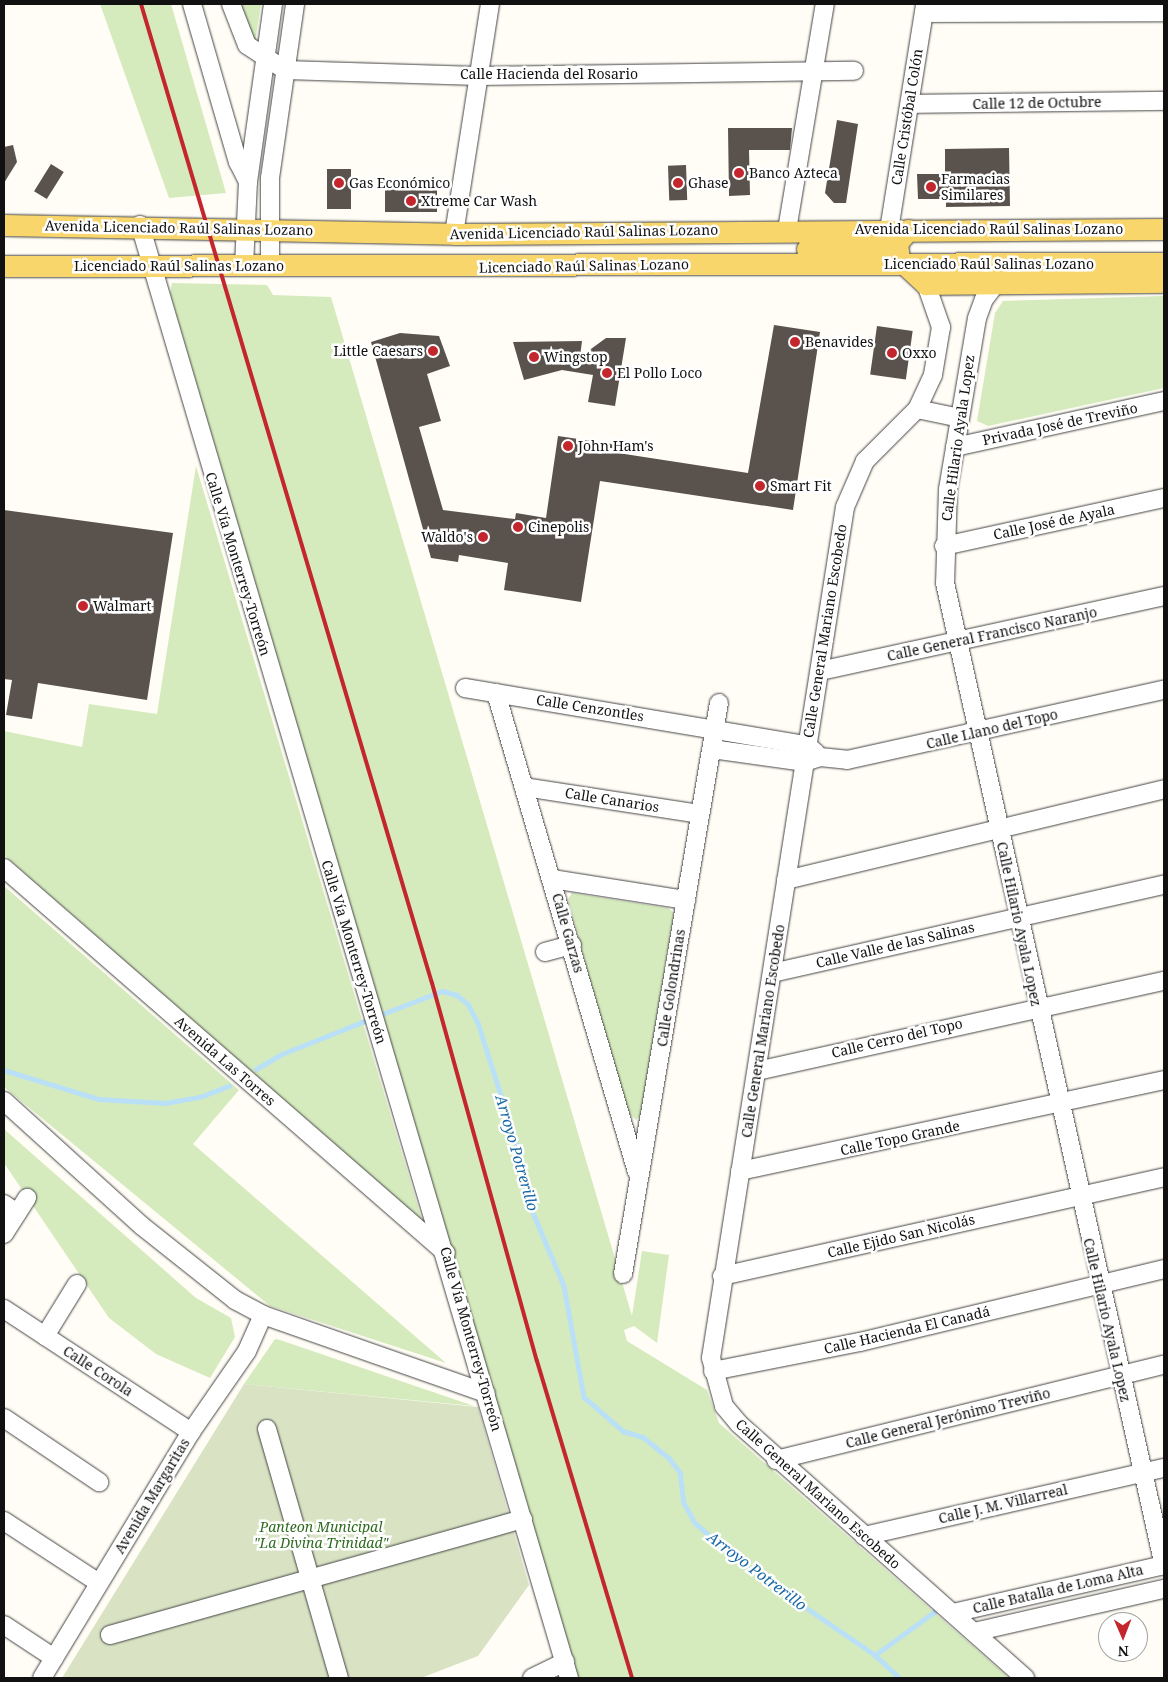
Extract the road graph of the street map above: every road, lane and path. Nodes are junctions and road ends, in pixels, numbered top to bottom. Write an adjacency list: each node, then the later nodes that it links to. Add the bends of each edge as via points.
1 (192, 4): 16 (street, via 238,162)
2 (231, 4): 9 (street, via 247,45)
3 (273, 4): 9 (street)
4 (295, 4): 10 (street)
5 (490, 4): 13 (street)
6 (825, 4): 11 (street)
7 (924, 8): 8 (street); 15 (street, Calle Cristóbal Colón)
8 (1164, 12)
9 (264, 59): 10 (street); 16 (street)
10 (284, 70): 13 (street, Calle Hacienda del Rosario); 20 (street, via 270,178)
11 (814, 71): 12 (street, Calle Hacienda del Rosario); 13 (street, Calle Hacienda del Rosario); 22 (street)
12 (854, 71)
13 (478, 76): 24 (street)
14 (1164, 101): 15 (street, Calle 12 de Octubre)
15 (910, 104): 23 (street, Calle Cristóbal Colón)
16 (248, 182): 19 (street)
17 (4, 224): 18 (main road, Avenida Licenciado Raúl Salinas Lozano)
18 (140, 225): 19 (main road, Avenida Licenciado Raúl Salinas Lozano); 29 (street, Calle Vía Monterrey-Torreón)
19 (244, 227): 20 (main road, Avenida Licenciado Raúl Salinas Lozano); 30 (street)
20 (270, 229): 24 (main road, Avenida Licenciado Raúl Salinas Lozano); 31 (street)
21 (1164, 229): 23 (main road, Avenida Licenciado Raúl Salinas Lozano)
22 (787, 230): 23 (main road, Avenida Licenciado Raúl Salinas Lozano); 24 (main road, Avenida Licenciado Raúl Salinas Lozano)
23 (899, 230): 26 (main road, via 877,248 771,250); 27 (main road, via 897,243)
24 (454, 234)
25 (1164, 262): 27 (main road, Licenciado Raúl Salinas Lozano)
26 (749, 263): 27 (main road, Licenciado Raúl Salinas Lozano); 31 (main road, Licenciado Raúl Salinas Lozano)
27 (902, 264): 34 (main road)
28 (4, 266): 29 (main road, Licenciado Raúl Salinas Lozano)
29 (152, 266): 30 (main road, Licenciado Raúl Salinas Lozano); 78 (street, Calle Vía Monterrey-Torreón, via 208,467)
30 (244, 266): 31 (main road, Licenciado Raúl Salinas Lozano)
31 (270, 266)
32 (996, 282): 33 (main road); 34 (main road); 37 (street, Calle Hilario Ayala Lopez, via 979,309)
33 (1164, 282)
34 (926, 284): 36 (street, Calle General Mariano Escobedo, via 941,327 933,375)
35 (1164, 401): 38 (street, Privada José de Treviño)
36 (917, 409): 37 (street); 43 (street, Calle General Mariano Escobedo, via 865,461 850,490)
37 (960, 418): 38 (street, Calle Hilario Ayala Lopez)
38 (955, 447): 40 (street, Calle Hilario Ayala Lopez)
39 (1164, 498): 40 (street, Calle José de Ayala)
40 (944, 546): 42 (street, Calle Hilario Ayala Lopez, via 945,583)
41 (1164, 596): 42 (street, Calle General Francisco Naranjo)
42 (956, 642): 43 (street, Calle General Francisco Naranjo); 49 (street, Calle Hilario Ayala Lopez)
43 (820, 672): 51 (street, Calle General Mariano Escobedo)
44 (465, 688): 46 (street, Calle Cenzontles)
45 (1164, 690): 49 (street, Calle Llano del Topo)
46 (496, 693): 48 (street, Calle Cenzontles); 52 (street, Calle Garzas)
47 (719, 703): 48 (street, Calle Golondrinas)
48 (715, 729): 50 (street, Calle Golondrinas); 51 (street, Calle Cenzontles)
49 (975, 732): 51 (street, Calle Llano del Topo, via 868,757); 55 (street, Calle Hilario Ayala Lopez)
50 (712, 749): 51 (street); 54 (street, Calle Golondrinas)
51 (811, 755): 58 (street, Calle General Mariano Escobedo)
52 (524, 786): 54 (street, Calle Canarios); 57 (street, Calle Garzas)
53 (1164, 789): 55 (street)
54 (700, 814): 60 (street, Calle Golondrinas)
55 (998, 829): 58 (street); 61 (street, Calle Hilario Ayala Lopez)
56 (4, 868): 78 (street, Avenida Las Torres)
57 (552, 880): 60 (street); 62 (street, Calle Garzas)
58 (786, 880): 64 (street, Calle General Mariano Escobedo)
59 (1164, 885): 61 (street, Calle Valle de las Salinas)
60 (686, 900): 72 (street, Calle Golondrinas)
61 (1017, 917): 64 (street, Calle Valle de las Salinas); 66 (street, Calle Hilario Ayala Lopez)
62 (572, 945): 63 (street); 72 (street, Calle Garzas)
63 (545, 952)
64 (772, 972): 67 (street, Calle General Mariano Escobedo)
65 (1164, 981): 66 (street, Calle Cerro del Topo)
66 (1036, 1006): 67 (street, Calle Cerro del Topo); 70 (street, Calle Hilario Ayala Lopez)
67 (757, 1071): 71 (street, Calle General Mariano Escobedo)
68 (1164, 1080): 70 (street, Calle Topo Grande)
69 (4, 1102): 85 (street, via 171,1250 217,1288)
70 (1059, 1104): 71 (street, Calle Topo Grande); 74 (street, Calle Hilario Ayala Lopez)
71 (740, 1171): 81 (street, Calle General Mariano Escobedo)
72 (638, 1175): 80 (street, Calle Golondrinas)
73 (1164, 1177): 74 (street, Calle Ejido San Nicolás)
74 (1079, 1196): 81 (street, Calle Ejido San Nicolás); 83 (street, Calle Hilario Ayala Lopez)
75 (27, 1198): 76 (street)
76 (10, 1209): 77 (street)
77 (4, 1234)
78 (446, 1254): 90 (street, Calle Vía Monterrey-Torreón)
79 (1164, 1269): 83 (street, Calle Hacienda El Canadá)
80 (623, 1274)
81 (722, 1276): 88 (street, Calle General Mariano Escobedo, via 712,1341)
82 (76, 1284): 86 (street)
83 (1100, 1286): 88 (street, Calle Hacienda El Canadá, via 860,1342); 89 (street, Calle Hilario Ayala Lopez)
84 (4, 1309): 86 (street, Calle Corola)
85 (263, 1316): 90 (street); 93 (street, Avenida Margaritas, via 247,1351)
86 (44, 1336): 93 (street, Calle Corola)
87 (1164, 1365): 89 (street, Calle General Jerónimo Treviño)
88 (713, 1371): 94 (street, Calle General Mariano Escobedo, via 727,1411)
89 (1120, 1375): 94 (street, Calle General Jerónimo Treviño); 96 (street, Calle Hilario Ayala Lopez)
90 (486, 1393): 98 (street, Calle Vía Monterrey-Torreón)
91 (4, 1418): 97 (street)
92 (267, 1429): 102 (street)
93 (191, 1432): 103 (street, Avenida Margaritas)
94 (776, 1460): 100 (street, Calle General Mariano Escobedo)
95 (1164, 1468): 96 (street, Calle J. M. Villarreal)
96 (1142, 1472): 100 (street, Calle J. M. Villarreal); 101 (street, Calle Hilario Ayala Lopez)
97 (99, 1482)
98 (523, 1519): 102 (street); 110 (street, Calle Vía Monterrey-Torreón)
99 (4, 1521): 103 (street)
100 (864, 1536): 105 (street, Calle General Mariano Escobedo)
101 (1164, 1566): 105 (street, Calle Batalla de Loma Alta)
102 (310, 1579): 108 (street); 112 (street)
103 (99, 1583): 109 (street, Avenida Margaritas)
104 (1164, 1589): 107 (street, Calle Batalla de Loma Alta)
105 (952, 1614): 107 (street, Calle General Mariano Escobedo)
106 (4, 1625): 109 (street)
107 (974, 1632): 114 (street, Calle General Mariano Escobedo)
108 (110, 1635)
109 (54, 1658): 111 (street, Avenida Margaritas)
110 (567, 1670): 113 (street)
111 (42, 1678)
112 (338, 1678)
113 (532, 1678)
114 (1025, 1678)

